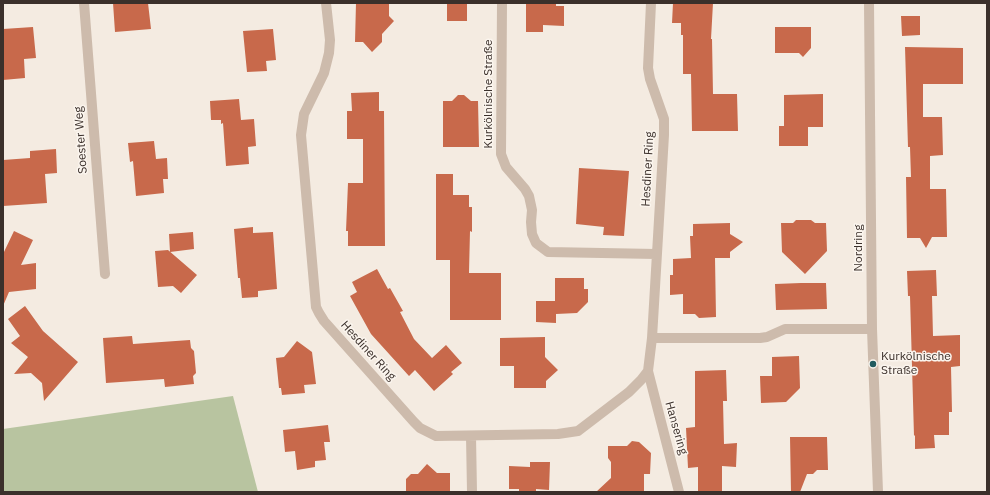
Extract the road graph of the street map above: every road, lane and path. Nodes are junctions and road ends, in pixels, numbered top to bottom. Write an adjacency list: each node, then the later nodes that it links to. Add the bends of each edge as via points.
1 (84, 3): 7 (street, Soester Weg)
2 (326, 3): 11 (street, Hesdiner Ring, via 330,53 324,73 304,114 301,135 318,313 420,428 436,436)
3 (502, 3): 6 (street, Kurkölnische Straße, via 502,154 506,167 529,196 532,234 536,243 548,252)
4 (651, 3): 6 (street, Hesdiner Ring, via 648,68 664,119)
5 (869, 3): 8 (street, Nordring)
6 (656, 254): 9 (street, Hesdiner Ring)
7 (105, 274)
8 (872, 329): 9 (street, via 786,329 760,338); 14 (street, Nordring)
9 (652, 338): 10 (street, Hesdiner Ring)
10 (648, 371): 11 (street, Hesdiner Ring, via 628,392 578,430 558,434); 13 (street, Hansering)
11 (471, 436): 12 (street)
12 (472, 492)
13 (679, 492)
14 (878, 492)

